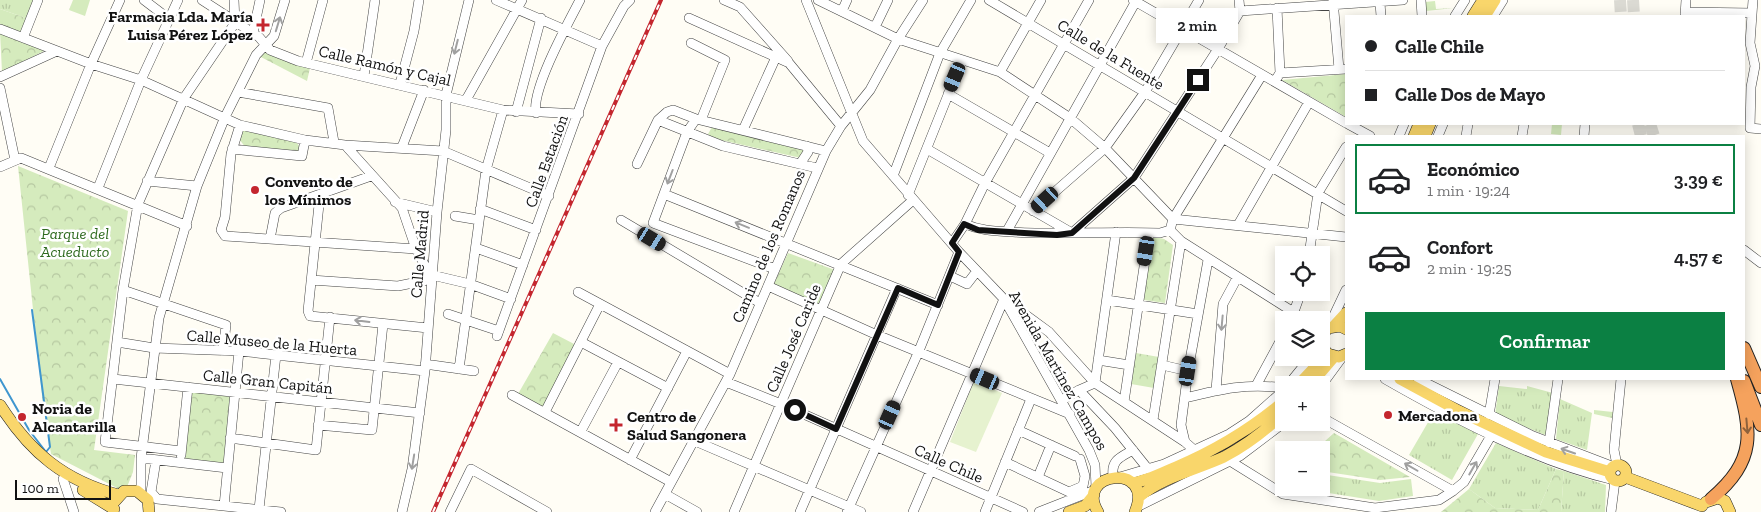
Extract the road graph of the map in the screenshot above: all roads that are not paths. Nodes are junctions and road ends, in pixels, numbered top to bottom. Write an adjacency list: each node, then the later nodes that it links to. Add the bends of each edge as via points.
1 (38, 0): 61 (street)
2 (120, 0): 74 (street)
3 (144, 0): 53 (street)
4 (178, 0): 53 (street)
5 (202, 0): 54 (street, Calle Ramón y Cajal)
6 (234, 0): 54 (street)
7 (260, 0): 60 (street)
8 (285, 0): 65 (street, one-way to 8, via 278,28)
9 (324, 0): 72 (street)
10 (375, 0): 79 (street)
11 (419, 0): 83 (street)
12 (469, 0): 90 (street, Calle Madrid, one-way to 90)
13 (496, 0): 39 (street)
14 (580, 0): 59 (street)
15 (630, 0): 66 (street, Calle Estación)
16 (724, 0): 73 (street, via 740,7)
17 (806, 0): 99 (street, Avenida Martínez Campos)
18 (818, 0): 41 (street)
19 (847, 0): 41 (street)
20 (888, 0): 56 (street)
21 (923, 0): 62 (street, Camino de los Romanos)
22 (971, 0): 69 (street)
23 (989, 0): 55 (street, Calle de la Fuente)
24 (1041, 0): 55 (street)
25 (1090, 0): 64 (street)
26 (1198, 0): 57 (street)
27 (1240, 0): 42 (street)
28 (1404, 0): 38 (street)
29 (1420, 0): 46 (street)
30 (1464, 0): 47 (street)
31 (1483, 0): 48 (main road)
32 (1495, 0): 49 (main road)
33 (1503, 0): 50 (street)
34 (1686, 0): 44 (street)
35 (1753, 0): 43 (street)
36 (1134, 1): 57 (street); 75 (street)
37 (1333, 3): 38 (street); 40 (street); 76 (street)
38 (1380, 3): 45 (street)
39 (519, 4): 51 (street); 92 (street)
40 (1277, 8): 42 (street); 81 (street)
41 (842, 11): 56 (street)
42 (1240, 11): 67 (street)
43 (1752, 13): 44 (street); 108 (street, via 1750,43 1755,66 1750,128)
44 (1685, 14)
45 (1381, 15)
46 (1422, 15)
47 (1456, 15)
48 (1474, 15)
49 (1486, 15)
50 (1494, 15)
51 (541, 18): 59 (street); 96 (street)
52 (689, 18): 70 (street)
53 (169, 19): 82 (street)
54 (235, 23): 60 (street, Calle Ramón y Cajal); 91 (street)
55 (1028, 23): 64 (street, Calle de la Fuente); 77 (street)
56 (875, 27): 62 (street)
57 (1182, 28): 67 (street); 87 (street)
58 (0, 29): 61 (street)
59 (566, 29): 66 (street); 97 (street, via 534,104)
60 (253, 33): 65 (street, Calle Ramón y Cajal)
61 (23, 38): 68 (street)
62 (898, 39): 69 (street); 99 (street, Camino de los Romanos, via 870,90)
63 (691, 43): 103 (street, via 726,60)
64 (1065, 44): 75 (street, Calle de la Fuente); 89 (street)
65 (264, 45): 72 (street, Calle Ramón y Cajal, via 274,53); 86 (street)
66 (602, 46): 98 (street, Calle Estación)
67 (1218, 49): 78 (street); 95 (street)
68 (57, 51): 74 (street); 80 (street)
69 (940, 53): 71 (street); 136 (street)
70 (776, 57): 73 (street); 109 (street)
71 (962, 60): 77 (street); 88 (street)
72 (306, 62): 79 (street, Calle Ramón y Cajal)
73 (789, 63): 107 (street)
74 (91, 64): 82 (street); 132 (street)
75 (1100, 65): 87 (street, Calle de la Fuente); 101 (street)
76 (1342, 69): 81 (street)
77 (1000, 72): 89 (street)
78 (1262, 75): 81 (street); 114 (street)
79 (364, 76): 83 (street, Calle Ramón y Cajal)
80 (0, 77)
81 (1278, 77): 93 (street)
82 (141, 80): 91 (street); 141 (street)
83 (400, 84): 85 (street, Calle Ramón y Cajal)
84 (0, 88): 105 (street)
85 (424, 90): 90 (street, Calle Ramón y Cajal); 119 (street)
86 (238, 92): 100 (street); 116 (street, via 328,108)
87 (1145, 92): 95 (street, Calle de la Fuente); 120 (street)
88 (948, 94): 112 (street); 123 (street)
89 (1036, 94): 101 (street); 112 (street)
90 (446, 95): 92 (street, Calle Ramón y Cajal); 124 (street, Calle Madrid)
91 (184, 98): 100 (street); 138 (street)
92 (466, 100): 94 (street, Calle Ramón y Cajal)
93 (1309, 102): 104 (street); 131 (street)
94 (503, 110): 96 (street, Calle Ramón y Cajal); 134 (street)
95 (1177, 110): 114 (street, Calle de la Fuente); 137 (street)
96 (516, 112): 97 (street, Calle Ramón y Cajal)
97 (536, 113): 98 (street, Calle Ramón y Cajal)
98 (578, 114): 145 (street, Calle Estación)
99 (851, 114): 107 (street, Camino de los Romanos); 136 (street, Avenida Martínez Campos, via 863,141)
100 (225, 117): 106 (street); 140 (street)
101 (1070, 118): 120 (street); 126 (street)
102 (658, 120): 103 (street, via 673,110); 111 (street); 128 (street)
103 (698, 120): 109 (street); 111 (street)
104 (1345, 122)
105 (4, 124): 127 (street)
106 (240, 125): 115 (street); 122 (street)
107 (841, 126): 125 (street, Camino de los Romanos)
108 (1761, 129)
109 (743, 130): 118 (street)
110 (1356, 130): 113 (street)
111 (688, 132): 129 (street, via 723,146); 142 (street, one-way to 142)
112 (1013, 134): 126 (street); 139 (street)
113 (1368, 135)
114 (1225, 139): 131 (street, Calle de la Fuente); 155 (street)
115 (305, 140): 116 (street); 122 (street, via 302,156)
116 (334, 142): 117 (street)
117 (345, 145): 119 (street); 135 (street)
118 (807, 146): 125 (street); 129 (street, via 808,152)
119 (402, 147): 124 (street)
120 (1106, 148): 137 (street); 152 (street)
121 (1345, 148): 143 (street)
122 (232, 149): 169 (street, via 223,233)
123 (927, 149): 139 (street); 146 (street)
124 (443, 151): 134 (street); 153 (street, Calle Madrid)
125 (826, 151): 133 (street, Camino de los Romanos)
126 (1050, 154): 149 (street)
127 (15, 160): 130 (street); 132 (street, via 20,158)
128 (637, 164)
129 (800, 164): 133 (street)
130 (0, 167)
131 (1273, 167): 143 (street, Calle de la Fuente); 159 (street)
132 (49, 168): 141 (street)
133 (817, 168): 172 (street, Camino de los Romanos)
134 (486, 170): 145 (street); 150 (street)
135 (371, 176): 144 (street); 147 (street)
136 (893, 176): 146 (street, Avenida Martínez Campos)
137 (1134, 178): 155 (street); 165 (street)
138 (147, 181): 140 (street); 148 (street)
139 (985, 183): 149 (street); 158 (street)
140 (197, 186): 160 (street)
141 (98, 188): 148 (street)
142 (664, 194): 172 (street, one-way to 142); 183 (street, via 654,222)
143 (1318, 194): 151 (street, Calle de la Fuente); 167 (street)
144 (320, 195): 169 (street, via 275,213); 170 (street)
145 (549, 196): 161 (street, Calle Estación)
146 (911, 197): 173 (street, Avenida Martínez Campos); 181 (street, Calle José Caride)
147 (395, 202): 153 (street); 176 (street, via 402,208)
148 (138, 204): 160 (street); 192 (street)
149 (1022, 204): 152 (street); 163 (street)
150 (480, 209): 156 (street); 161 (street)
151 (1345, 210)
152 (1033, 211): 165 (street)
153 (437, 212): 186 (street, Calle Madrid)
154 (455, 216): 156 (street)
155 (1173, 219): 159 (street); 162 (street)
156 (479, 220): 175 (street)
157 (622, 220): 198 (street)
158 (964, 224): 163 (street, via 978,230); 173 (street)
159 (1238, 225): 167 (street)
160 (187, 226): 199 (street)
161 (536, 230): 182 (street, Calle Estación)
162 (1170, 230): 166 (street); 171 (street)
163 (1007, 231): 165 (street)
164 (1116, 232): 165 (street); 166 (street); 197 (street)
165 (1072, 233)
166 (1150, 233): 202 (street)
167 (1313, 233): 168 (street); 174 (street)
168 (1345, 237)
169 (270, 238): 170 (street)
170 (315, 241): 176 (street); 188 (street)
171 (1181, 241): 179 (street); 203 (street)
172 (787, 243): 181 (street); 183 (street, Camino de los Romanos)
173 (952, 243): 178 (street, Avenida Martínez Campos)
174 (1311, 246)
175 (476, 248): 182 (street); 189 (street)
176 (416, 249): 186 (street)
177 (1745, 251): 180 (street)
178 (959, 252): 184 (street, Avenida Martínez Campos); 185 (street)
179 (1208, 260): 187 (street); 207 (street)
180 (1761, 263)
181 (841, 264): 191 (street); 204 (street, Calle José Caride)
182 (524, 265): 195 (street, Calle Estación)
183 (776, 269): 190 (street, Camino de los Romanos)
184 (977, 271): 185 (street, via 967,284); 196 (street, Avenida Martínez Campos)
185 (950, 276): 201 (street)
186 (432, 277): 188 (street, via 398,286); 189 (street); 213 (street, Calle Madrid)
187 (1237, 278): 205 (street); 265 (street, one-way to 265, via 1224,304)
188 (311, 280): 209 (street, via 310,316)
189 (470, 284): 195 (street); 210 (street)
190 (768, 286): 198 (street, Camino de los Romanos); 204 (street)
191 (898, 288): 201 (street); 216 (street)
192 (123, 290): 199 (street); 218 (street)
193 (578, 292): 200 (street, Calle Chile)
194 (1345, 292): 212 (street)
195 (511, 299): 210 (street, Calle Estación, via 498,334)
196 (1004, 299): 242 (street); 257 (street, via 1049,332); 272 (street, Avenida Martínez Campos)
197 (1107, 300): 202 (street); 231 (street)
198 (760, 303): 247 (street, Camino de los Romanos)
199 (163, 304): 221 (street); 223 (street, via 226,325)
200 (600, 304): 219 (street); 225 (street, Calle Chile)
201 (938, 305): 227 (street)
202 (1138, 305): 203 (street); 233 (street)
203 (1169, 309): 207 (street); 234 (street)
204 (821, 311): 216 (street); 275 (street, Calle José Caride)
205 (1286, 311)
206 (448, 314): 210 (street)
207 (1198, 314): 241 (street)
208 (1345, 314): 215 (main road)
209 (330, 317): 211 (street, one-way to 209); 230 (street)
210 (466, 320): 239 (street)
211 (383, 324): 213 (street); 235 (street)
212 (1330, 326)
213 (428, 328): 238 (street, Calle Madrid)
214 (1345, 330): 217 (main road)
215 (1330, 333)
216 (877, 335): 227 (street); 289 (street)
217 (1330, 337)
218 (117, 342): 221 (street, Calle Museo de la Huerta); 248 (street)
219 (581, 342): 232 (street); 279 (street)
220 (1330, 345): 229 (main road)
221 (154, 348): 223 (street, Calle Museo de la Huerta); 256 (street)
222 (1745, 350): 262 (highway)
223 (223, 351): 224 (street, Calle Museo de la Huerta)
224 (239, 351): 228 (street, Calle Museo de la Huerta); 266 (street)
225 (687, 351): 247 (street, Calle Chile); 263 (street)
226 (1275, 351): 259 (street)
227 (918, 353): 242 (street); 301 (street)
228 (276, 355): 230 (street, Calle Museo de la Huerta); 268 (street)
229 (1343, 355): 245 (main road); 246 (street)
230 (325, 360): 235 (street, Calle Museo de la Huerta); 273 (street)
231 (1098, 360): 233 (street); 257 (street)
232 (618, 362): 263 (street); 292 (street)
233 (1129, 365): 274 (street)
234 (1162, 365): 241 (street); 284 (street)
235 (379, 366): 238 (street, Calle Museo de la Huerta); 277 (street)
236 (1303, 366): 243 (street)
237 (1315, 366): 244 (main road)
238 (425, 367): 239 (street, Calle Museo de la Huerta); 280 (street, Calle Madrid)
239 (459, 369): 240 (street, Calle Museo de la Huerta)
240 (474, 371)
241 (1188, 371): 270 (street)
242 (972, 374): 271 (street); 315 (street)
243 (1295, 376)
244 (1306, 376)
245 (1320, 376)
246 (1330, 376)
247 (728, 378): 275 (street, Calle Chile); 295 (street, Camino de los Romanos)
248 (113, 379): 256 (street, Calle Gran Capitán); 300 (street, via 106,442)
249 (1387, 380): 293 (street)
250 (1402, 380): 316 (main road, via 1546,452)
251 (1495, 380): 282 (street)
252 (1558, 380): 298 (street)
253 (1621, 380): 316 (street, via 1614,450)
254 (1737, 380): 332 (highway, one-way to 332, via 1747,420 1746,448 1737,473)
255 (1743, 380): 288 (highway)
256 (150, 383): 260 (street, Calle Gran Capitán); 300 (street)
257 (1095, 383): 264 (street); 274 (street)
258 (1433, 383): 282 (street)
259 (1257, 384): 261 (street); 265 (street)
260 (188, 387): 266 (street, Calle Gran Capitán); 302 (street)
261 (1275, 387)
262 (1761, 387)
263 (668, 388): 307 (street)
264 (1079, 390): 272 (street); 303 (street)
265 (1216, 390): 270 (street)
266 (235, 392): 268 (street, Calle Gran Capitán); 294 (street)
267 (512, 394): 279 (street)
268 (272, 396): 273 (street, Calle Gran Capitán); 297 (street)
269 (1275, 397): 304 (street, via 1229,434)
270 (1185, 398): 296 (street, via 1182,425)
271 (1031, 399): 281 (street); 291 (street)
272 (1062, 400): 281 (street, Avenida Martínez Campos)
273 (321, 402): 277 (street, Calle Gran Capitán); 287 (street)
274 (1124, 402): 284 (street)
275 (781, 404): 289 (street, Calle Chile); 311 (street, Calle José Caride)
276 (0, 405): 327 (main road, via 20,436 48,462 80,481)
277 (374, 408): 280 (street, Calle Gran Capitán); 287 (street, via 372,430)
278 (1275, 409): 321 (main road, via 1257,424 1213,451)
279 (545, 412): 292 (street)
280 (420, 413): 340 (street, Calle Madrid, one-way to 340)
281 (1070, 414): 312 (street, Avenida Martínez Campos)
282 (1490, 416): 298 (street)
283 (0, 418): 319 (main road, via 32,457)
284 (1153, 420): 296 (street)
285 (1275, 420): 330 (main road, via 1225,456 1164,483)
286 (1330, 422): 325 (street, one-way to 286)
287 (318, 425): 297 (street, via 316,450)
288 (1761, 425)
289 (836, 429): 301 (street, Calle Chile); 322 (street)
290 (1275, 429): 308 (street)
291 (1018, 430): 299 (street); 309 (street)
292 (581, 431): 307 (street)
293 (1492, 434): 316 (street, via 1559,464); 325 (street, one-way to 293, via 1464,482)
294 (230, 438): 297 (street); 313 (street)
295 (695, 441): 311 (street); 320 (street, Camino de los Romanos)
296 (1186, 442): 304 (street)
297 (267, 443): 336 (street)
298 (1549, 443): 316 (street, one-way to 298)
299 (1051, 445): 318 (street); 318 (street, via 1077,458 1085,476 1082,486 1069,492)
300 (143, 446): 302 (street); 305 (street)
301 (876, 447): 315 (street, Calle Chile); 333 (street)
302 (181, 450): 310 (street)
303 (1133, 450): 314 (street); 317 (street, via 1115,460 1112,466)
304 (1193, 450): 314 (street)
305 (141, 458): 306 (street); 323 (street, via 142,476)
306 (156, 460): 310 (street); 331 (street, via 151,492 154,498)
307 (630, 460): 320 (street)
308 (1230, 461): 330 (street); 337 (street, via 1283,494)
309 (1005, 462): 318 (street); 328 (street)
310 (180, 463): 313 (street)
311 (754, 466): 322 (street); 345 (street, Calle José Caride)
312 (1096, 466): 317 (street); 324 (street, Avenida Martínez Campos)
313 (227, 468): 331 (street)
314 (1148, 469): 317 (street)
315 (931, 471): 328 (street, Calle Chile); 348 (street)
316 (1616, 474): 332 (main road); 355 (street)
317 (1116, 476): 321 (main road); 324 (main road, via 1102,481)
318 (1038, 477)
319 (63, 479): 334 (main road); 338 (street)
320 (671, 482): 326 (street, Camino de los Romanos)
321 (1132, 483): 330 (main road)
322 (810, 490): 333 (street); 346 (street)
323 (136, 491): 327 (main road); 335 (main road, via 148,500)
324 (1095, 491): 351 (street); 352 (main road, via 1085,506); 353 (main road)
325 (1453, 491): 329 (street, via 1439,500)
326 (665, 494): 343 (street, Camino de los Romanos); 344 (street)
327 (119, 495): 334 (main road)
328 (990, 498): 349 (street); 350 (street, Calle Chile)
329 (1420, 502): 337 (street); 354 (street)
330 (1137, 505)
331 (224, 506): 336 (street)
332 (1705, 506): 356 (main road, via 1725,501)
333 (848, 509): 347 (street)
334 (114, 510)
335 (152, 510)
336 (258, 510): 339 (street)
337 (1376, 510)
338 (74, 512)
339 (281, 512)
340 (402, 512)
341 (450, 512): 342 (street, via 471,469)
342 (548, 512)
343 (655, 512)
344 (697, 512)
345 (734, 512)
346 (800, 512)
347 (861, 512)
348 (913, 512)
349 (985, 512)
350 (1023, 512)
351 (1039, 512)
352 (1069, 512)
353 (1098, 512)
354 (1422, 512)
355 (1611, 512)
356 (1730, 512)

